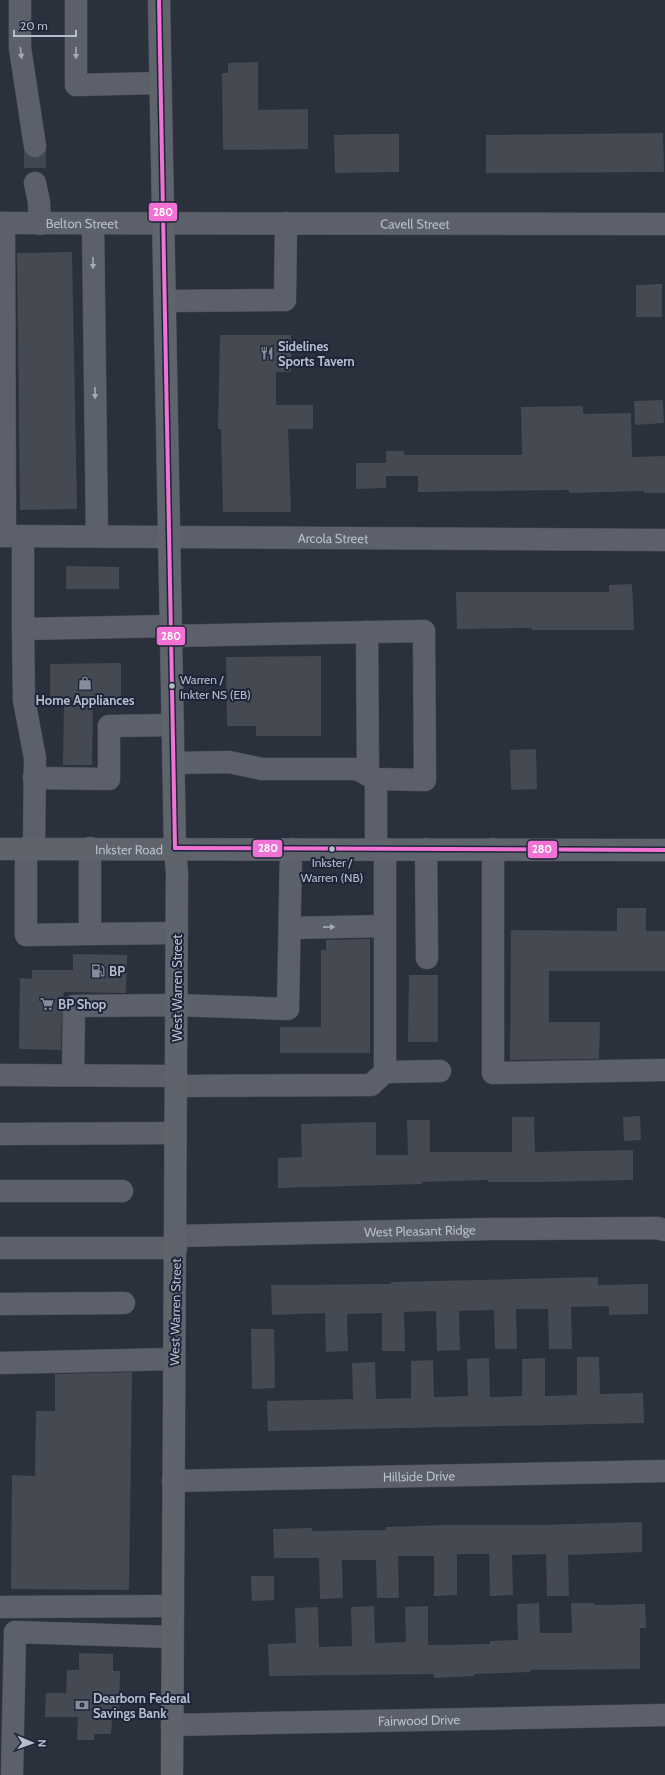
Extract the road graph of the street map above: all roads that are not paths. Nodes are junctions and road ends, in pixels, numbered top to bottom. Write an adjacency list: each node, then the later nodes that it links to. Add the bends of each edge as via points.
1 (20, 0): 5 (street, one-way to 5, via 20,48)
2 (76, 0): 4 (street, one-way to 4, via 76,85)
3 (159, 0): 4 (main road, West Warren Street)
4 (160, 84): 7 (main road, West Warren Street)
5 (35, 146)
6 (35, 184): 10 (street)
7 (164, 222): 9 (street, Cavell Street); 11 (street, Belton Street); 13 (main road, West Warren Street)
8 (2, 223): 10 (street, Belton Street); 14 (street)
9 (286, 223): 12 (street, Cavell Street); 13 (street, via 285,300)
10 (40, 224): 11 (street, Belton Street)
11 (93, 224): 15 (street, one-way to 15)
12 (665, 224)
13 (165, 301): 16 (main road, West Warren Street)
14 (9, 536): 15 (street, Arcola Street); 18 (street)
15 (97, 536): 16 (street, Arcola Street)
16 (169, 536): 17 (street, Arcola Street); 19 (main road, West Warren Street)
17 (665, 540)
18 (23, 629): 19 (street); 24 (street, via 24,700 35,758)
19 (171, 631): 20 (street); 21 (main road, West Warren Street)
20 (367, 632): 23 (street); 23 (street, via 424,631 425,780)
21 (173, 726): 22 (main road, West Warren Street); 24 (street, via 110,726 109,779)
22 (174, 762): 23 (street, via 229,762 262,769 357,769); 27 (main road, West Warren Street)
23 (372, 777): 30 (street)
24 (34, 778): 25 (street)
25 (30, 848): 26 (main road, Inkster Road); 28 (main road, Inkster Road); 37 (street, via 26,935)
26 (90, 848): 27 (main road, Inkster Road); 37 (street)
27 (175, 848): 29 (main road, Inkster Road); 36 (main road, West Warren Street)
28 (0, 849)
29 (291, 849): 30 (main road, Inkster Road); 35 (street)
30 (380, 849): 31 (main road, Inkster Road); 34 (street)
31 (426, 849): 32 (main road, Inkster Road); 38 (street)
32 (493, 850): 33 (main road, Inkster Road); 40 (street, via 493,1073)
33 (665, 850)
34 (385, 926): 35 (street, one-way to 34); 42 (street)
35 (290, 928): 39 (street, via 288,1009)
36 (177, 933): 37 (street); 39 (main road, West Warren Street)
37 (90, 934)
38 (427, 958)
39 (176, 1005): 44 (street, via 74,1006); 45 (main road, West Warren Street)
40 (665, 1070)
41 (440, 1071): 42 (street)
42 (385, 1072): 45 (street, via 371,1085)
43 (0, 1075): 44 (street)
44 (73, 1075): 45 (street)
45 (176, 1081): 46 (main road, West Warren Street)
46 (175, 1133): 47 (street); 51 (main road, West Warren Street)
47 (0, 1134)
48 (0, 1191): 49 (street)
49 (122, 1191)
50 (665, 1230): 51 (street, West Pleasant Ridge, via 497,1229)
51 (176, 1242): 52 (street, West Pleasant Ridge); 55 (main road, West Warren Street)
52 (0, 1248)
53 (124, 1303): 54 (street)
54 (0, 1304)
55 (174, 1360): 56 (street); 58 (main road, West Warren Street)
56 (0, 1362)
57 (665, 1471): 58 (street, Hillside Drive)
58 (173, 1481): 59 (main road, West Warren Street)
59 (173, 1606): 60 (street); 61 (main road, West Warren Street)
60 (0, 1607)
61 (172, 1637): 63 (main road, West Warren Street); 64 (street, via 15,1632)
62 (665, 1715): 63 (street, Fairwood Drive)
63 (172, 1725): 65 (main road, West Warren Street)
64 (12, 1775)
65 (172, 1775)

